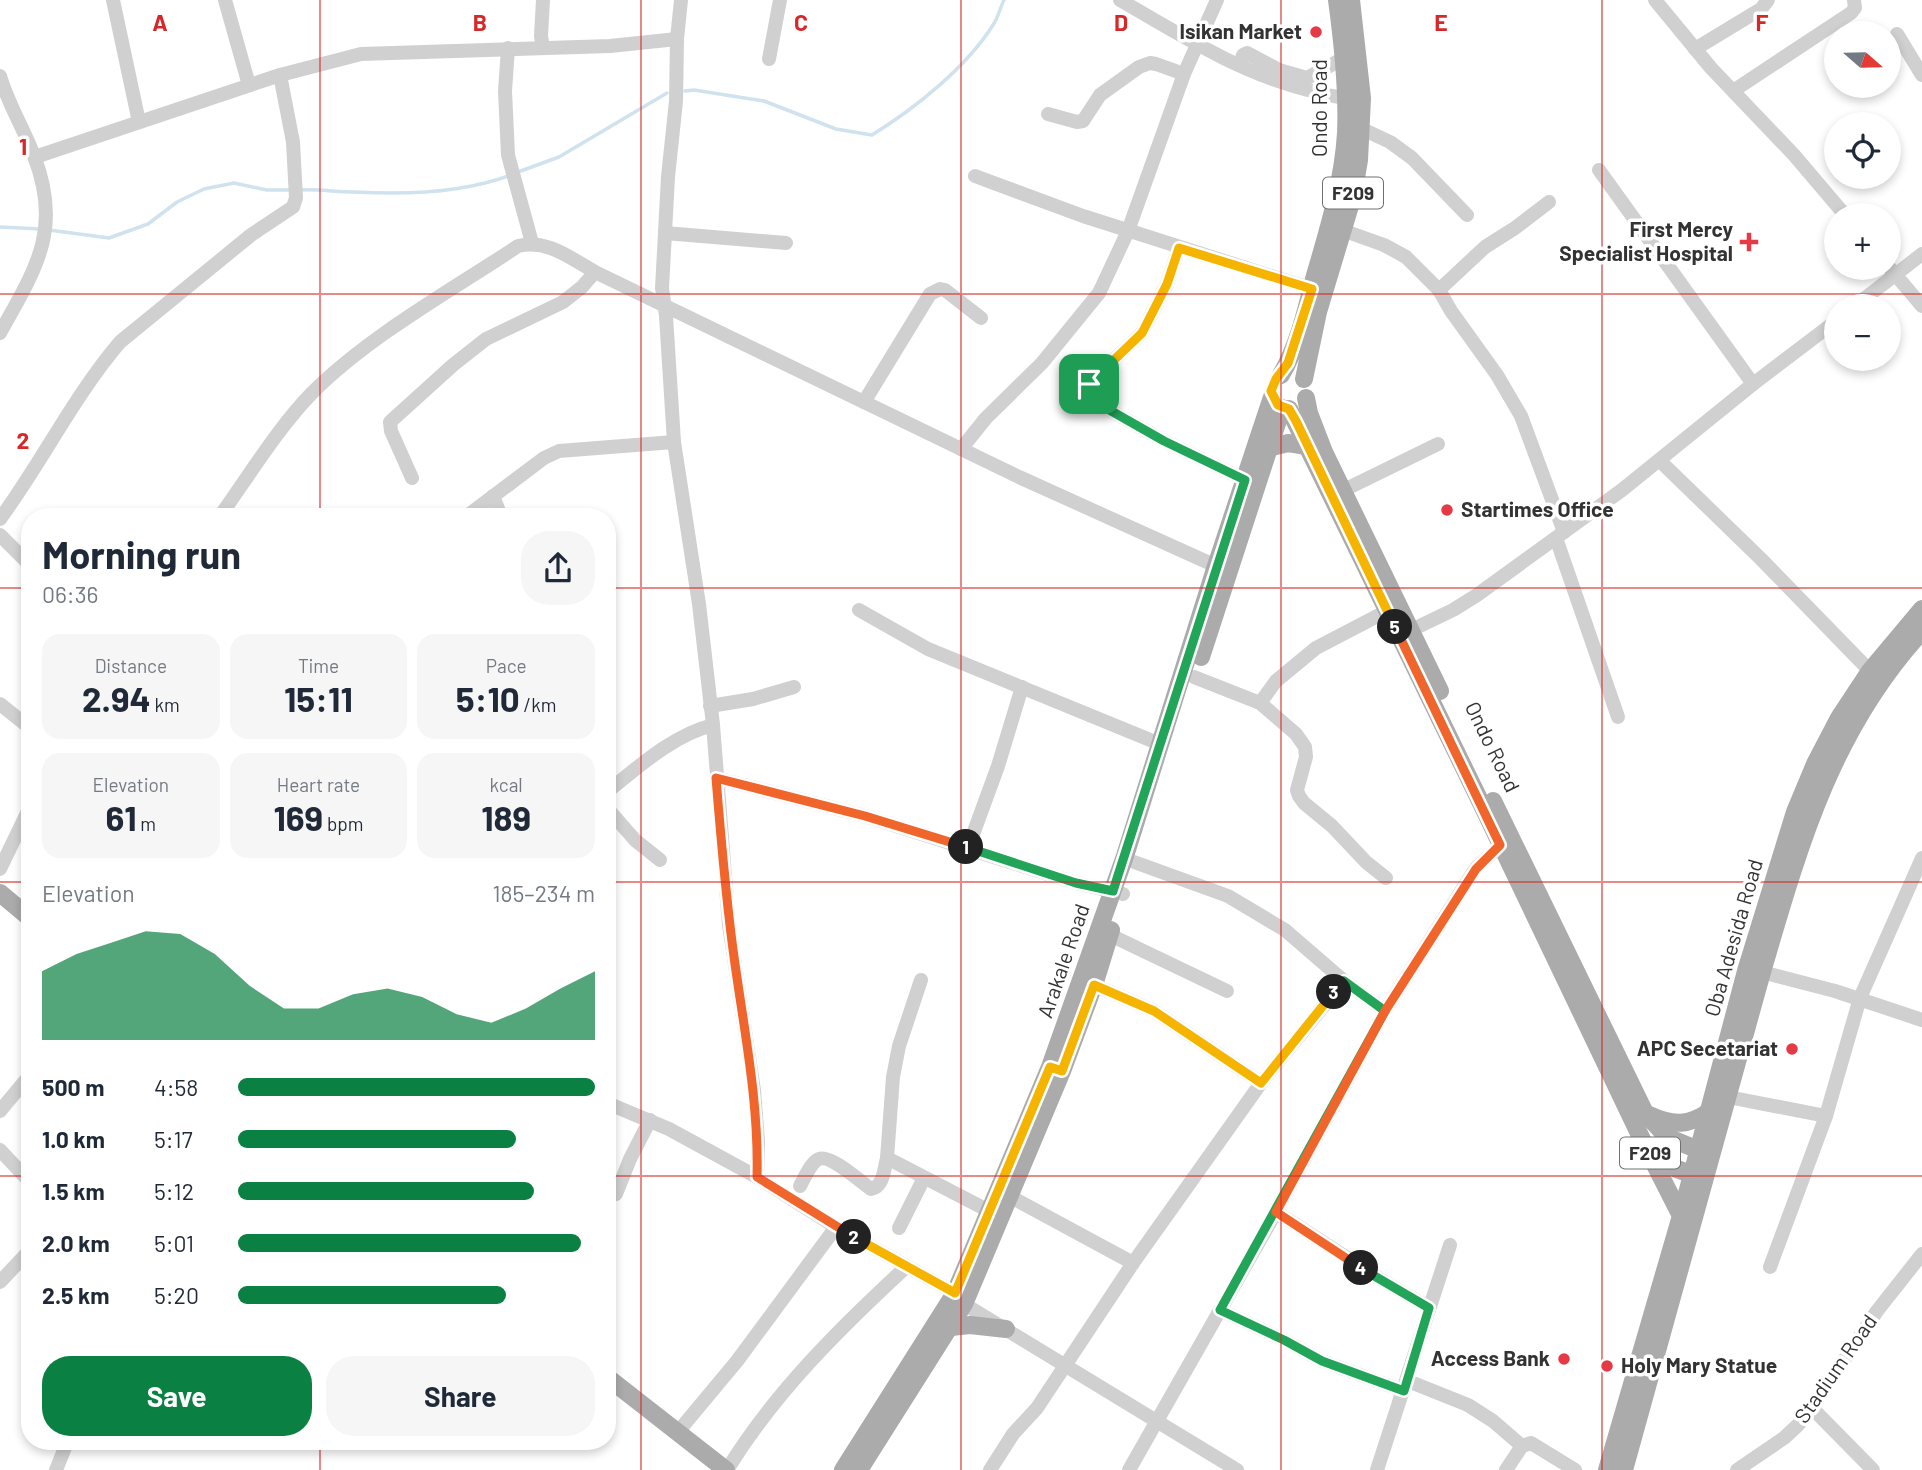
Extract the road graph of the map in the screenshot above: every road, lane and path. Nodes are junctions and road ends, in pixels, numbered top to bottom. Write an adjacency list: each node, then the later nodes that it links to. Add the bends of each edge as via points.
1 (113, 0): 30 (street)
2 (225, 0): 26 (street)
3 (543, 0): 17 (street)
4 (681, 0): 13 (street)
5 (780, 0): 20 (street)
6 (1120, 0): 15 (street)
7 (1217, 0): 15 (street)
8 (1337, 0): 19 (main road, Ondo Road / F209)
9 (1351, 0): 28 (main road, Ondo Road / F209)
10 (1655, 0): 18 (street)
11 (1768, 0): 18 (street)
12 (1854, 0): 27 (street, via 1851,13)
13 (677, 39): 17 (street); 40 (street)
14 (1901, 41): 24 (street)
15 (1198, 45): 21 (street); 23 (street)
16 (508, 48): 17 (street); 22 (street, via 361,54); 41 (street, via 508,155)
17 (543, 48)
18 (1695, 50): 27 (street)
19 (1344, 58): 21 (street, via 1307,78 1247,53); 28 (main road, Ondo Road / F209)
20 (769, 59)
21 (1240, 65): 28 (street, via 1301,89)
22 (280, 75): 26 (street); 75 (street, via 293,142 295,191 290,210 120,342)
23 (1184, 75): 29 (street, via 1150,63 1100,95 1083,121); 39 (street)
24 (1922, 75)
25 (0, 76): 32 (street)
26 (249, 86): 30 (street)
27 (1733, 91): 36 (street)
28 (1354, 98): 31 (main road, Ondo Road / F209); 49 (main road, Ondo Road / F209, via 1333,214)
29 (1048, 114)
30 (139, 122): 32 (street)
31 (1360, 128): 37 (street, via 1412,158); 38 (main road, Ondo Road / F209, via 1355,184)
32 (35, 157): 55 (street, via 47,227 37,263)
33 (1599, 170): 58 (street)
34 (975, 176): 39 (street)
35 (1549, 202): 50 (street, via 1485,247)
36 (1835, 203)
37 (1467, 215)
38 (1342, 230): 50 (street, via 1405,257); 59 (main road, Ondo Road / F209, via 1318,312)
39 (1128, 231): 43 (street); 66 (street, via 1099,293 1042,363)
40 (665, 233): 42 (street); 52 (street)
41 (532, 243): 46 (street, via 550,247); 72 (street, via 519,246 342,366 292,417)
42 (786, 243)
43 (1179, 248): 49 (street); 69 (street, via 1142,333 1089,384 1087,395 1164,441)
44 (1922, 254): 45 (street)
45 (1901, 265)
46 (594, 272): 52 (street); 68 (street, via 563,302 478,345 390,422)
47 (1882, 280): 51 (street)
48 (1900, 280): 53 (street)
49 (1312, 289): 57 (main road, Ondo Road / F209)
50 (1439, 290): 77 (street, via 1521,416)
51 (1867, 294)
52 (664, 305): 60 (street); 62 (street)
53 (1922, 306)
54 (981, 318): 60 (street, via 946,290 930,293)
55 (2, 325)
56 (1824, 330): 58 (street)
57 (1281, 375): 59 (main road, via 1293,373); 61 (main road, F209, via 1272,384)
58 (1753, 384): 67 (street)
59 (1305, 389): 61 (main road, via 1299,406); 70 (main road, Ondo Road / F209, via 1324,452)
60 (864, 401): 66 (street)
61 (1281, 405): 64 (main road, Ondo Road / F209); 65 (main road, Arakale Road); 69 (main road, Arakale Road)
62 (674, 442): 71 (street, via 559,451); 91 (street)
63 (1438, 444): 70 (street)
64 (1307, 446): 65 (main road, via 1288,443); 82 (main road, Ondo Road / F209)
65 (1268, 448): 86 (main road, Arakale Road)
66 (961, 449): 79 (street)
67 (1660, 461): 77 (street); 85 (street)
68 (412, 478)
69 (1245, 480): 79 (main road, Arakale Road)
70 (1343, 490): 84 (main road, Ondo Road / F209)
71 (493, 496): 73 (street); 74 (street)
72 (226, 508)
73 (477, 508)
74 (498, 508)
75 (0, 519)
76 (0, 535): 78 (street)
77 (1560, 535): 84 (street, via 1477,595); 92 (street)
78 (21, 556)
79 (1216, 566): 95 (main road, Arakale Road)
80 (1922, 609): 85 (main road, Oba Adesida Road)
81 (859, 610): 88 (street, via 928,649)
82 (1387, 611): 84 (main road, Ondo Road / F209); 89 (street, via 1316,648 1276,681)
83 (1922, 631): 111 (main road, via 1876,688 1834,762 1785,894)
84 (1406, 633): 100 (main road, Ondo Road / F209)
85 (1870, 671): 125 (main road, Oba Adesida Road, via 1833,730 1795,812 1746,971)
86 (1194, 677): 89 (street); 104 (main road, Arakale Road)
87 (794, 687): 91 (street)
88 (1022, 687): 95 (street); 101 (street)
89 (1260, 703): 106 (street, via 1305,747 1306,763 1297,790 1304,803)
90 (0, 704): 93 (street)
91 (710, 706): 94 (street)
92 (1618, 717)
93 (21, 721)
94 (713, 725): 96 (street); 97 (street, via 697,729 650,758)
95 (1160, 744): 108 (main road, Arakale Road)
96 (716, 778): 101 (street); 134 (street, via 729,925 754,1090)
97 (616, 785)
98 (616, 818): 103 (street)
99 (21, 826): 105 (street)
100 (1506, 841): 117 (street, via 1476,869); 126 (main road, Ondo Road / F209); 130 (main road, Ondo Road / F209)
101 (968, 848): 108 (street)
102 (1922, 858): 116 (street)
103 (660, 860)
104 (1134, 862): 108 (main road, Arakale Road); 113 (street, via 1236,901 1285,930)
105 (0, 869)
106 (1386, 878)
107 (0, 893): 109 (main road)
108 (1118, 893): 110 (main road, Arakale Road); 119 (main road, Arakale Road)
109 (21, 910)
110 (1110, 935): 114 (main road, Arakale Road); 115 (street)
111 (1762, 972): 116 (street); 122 (main road)
112 (921, 980): 132 (street, via 893,1077)
113 (1344, 981): 117 (street); 120 (street)
114 (1094, 985): 119 (main road, Arakale Road); 120 (street, via 1154,1011)
115 (1227, 991)
116 (1860, 998): 118 (street); 127 (street)
117 (1385, 1011): 141 (street)
118 (1922, 1020)
119 (1056, 1069): 139 (main road, Arakale Road); 140 (main road, Arakale Road)
120 (1261, 1083): 148 (street)
121 (21, 1086): 124 (street)
122 (1728, 1097): 127 (street); 131 (main road)
123 (616, 1107): 128 (street)
124 (0, 1111)
125 (1710, 1111): 126 (main road, via 1679,1125); 131 (main road, Oba Adesida Road)
126 (1645, 1113): 131 (main road, F209, via 1667,1137)
127 (1826, 1116): 150 (street)
128 (650, 1120): 134 (street); 138 (street)
129 (0, 1150): 133 (street)
130 (1647, 1150): 135 (main road, F209); 142 (main road)
131 (1705, 1153): 135 (main road, Oba Adesida Road)
132 (887, 1158): 136 (street); 137 (street, via 876,1188 820,1158)
133 (21, 1172)
134 (757, 1177): 143 (street)
135 (1698, 1177): 142 (main road, Oba Adesida Road); 158 (main road)
136 (924, 1178): 140 (street); 144 (street)
137 (800, 1186)
138 (616, 1194)
139 (1011, 1197): 148 (street); 152 (main road, Arakale Road)
140 (991, 1212): 152 (main road, Arakale Road)
141 (1276, 1212): 153 (street); 154 (street)
142 (1681, 1216): 158 (main road, Oba Adesida Road)
143 (836, 1227): 149 (street); 164 (street, via 737,1361)
144 (899, 1228)
145 (1450, 1245): 153 (street)
146 (1922, 1254): 161 (street, Stadium Road)
147 (21, 1260): 151 (street)
148 (1133, 1263): 157 (street)
149 (906, 1267): 152 (street); 168 (street, via 766,1412)
150 (1770, 1267)
151 (0, 1282)
152 (960, 1298): 155 (main road, Arakale Road); 156 (street); 162 (main road, Arakale Road)
153 (1429, 1308): 160 (street)
154 (1220, 1310): 160 (street, via 1322,1361); 163 (street)
155 (951, 1327): 156 (main road); 162 (main road, Arakale Road)
156 (1006, 1329): 157 (street)
157 (1066, 1364): 163 (street); 171 (street)
158 (1642, 1378): 177 (main road, Oba Adesida Road); 178 (main road)
159 (616, 1384): 164 (main road)
160 (1406, 1386): 165 (street, via 1468,1405); 174 (street)
161 (1812, 1408): 179 (street, Stadium Road, via 1784,1438); 180 (street)
162 (884, 1418): 169 (main road, Arakale Road); 170 (main road, Arakale Road)
163 (1156, 1422): 172 (street); 173 (street)
164 (677, 1433): 168 (main road)
165 (1522, 1446): 175 (street); 176 (street, via 1534,1444)
166 (64, 1450): 167 (street)
167 (56, 1470)
168 (726, 1470)
169 (843, 1470)
170 (859, 1470)
171 (990, 1470)
172 (1129, 1470)
173 (1237, 1470)
174 (1377, 1470)
175 (1506, 1470)
176 (1575, 1470)
177 (1607, 1470)
178 (1624, 1470)
179 (1737, 1470)
180 (1873, 1470)

